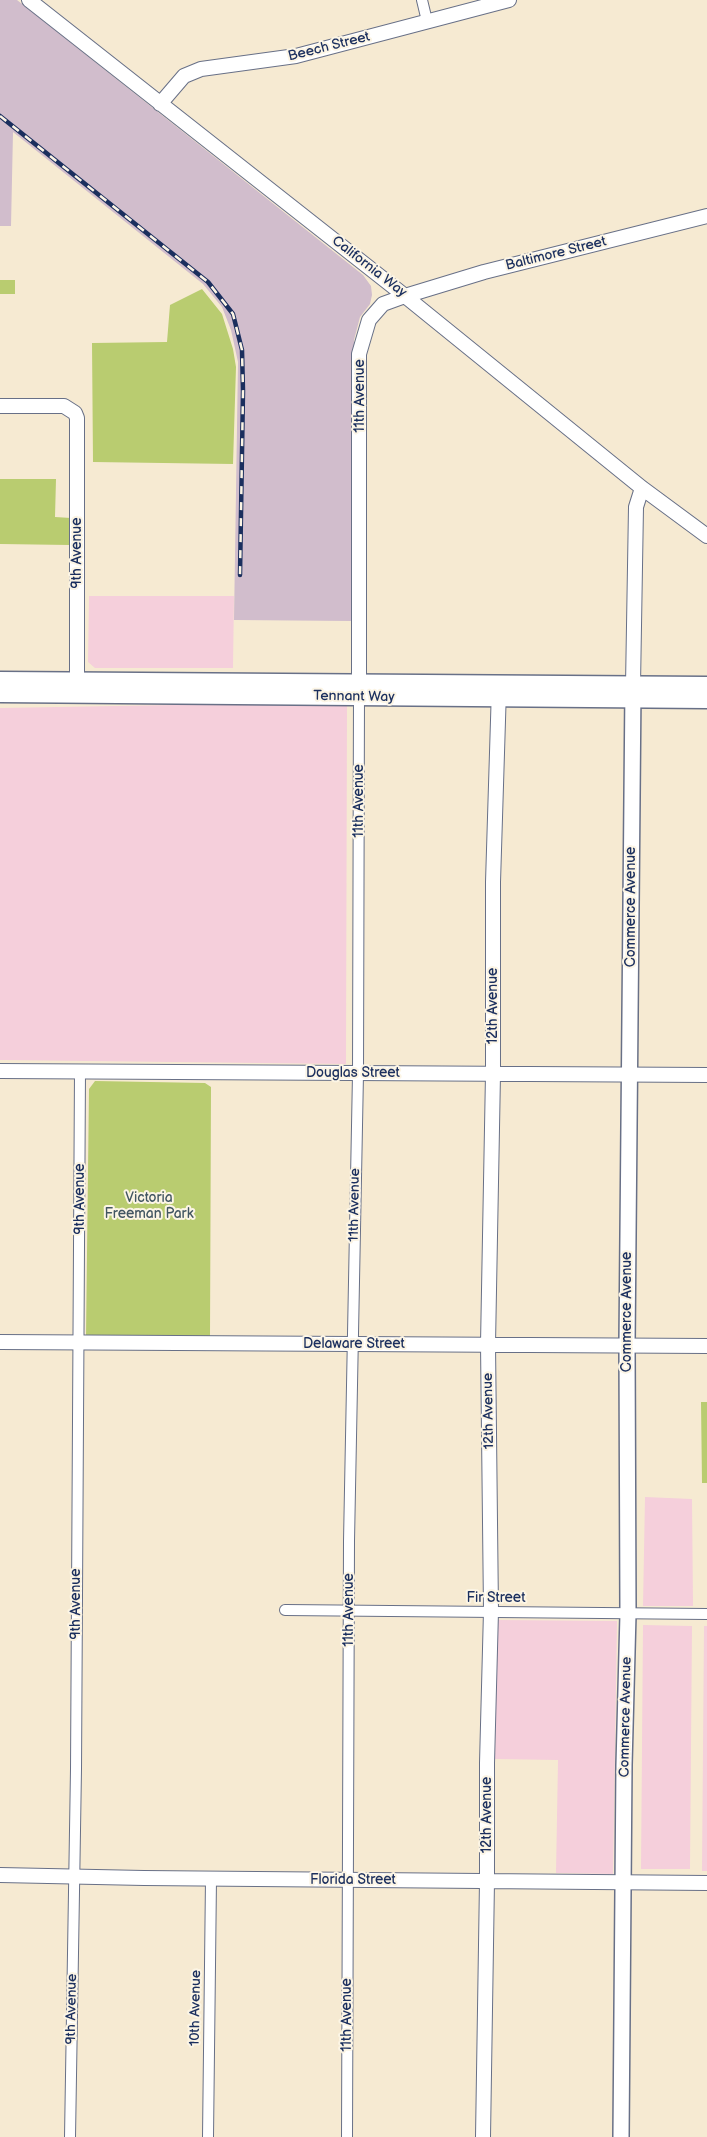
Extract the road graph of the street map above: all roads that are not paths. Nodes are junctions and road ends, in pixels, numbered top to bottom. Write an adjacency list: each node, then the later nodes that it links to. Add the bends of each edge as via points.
1 (29, 0): 5 (street, California Way)
2 (422, 0): 4 (street)
3 (509, 0): 4 (street, Beech Street)
4 (427, 21): 5 (street, Beech Street, via 296,56 201,69 184,76)
5 (160, 104): 7 (street, California Way)
6 (707, 216): 7 (street, Baltimore Street, via 484,272)
7 (405, 296): 9 (street, California Way); 14 (street, 11th Avenue, via 383,304 376,311 369,320 359,354)
8 (0, 406): 13 (street, 9th Avenue, via 64,406 75,413 78,426)
9 (642, 488): 10 (street, California Way); 16 (street, Commerce Avenue, via 636,507)
10 (707, 536)
11 (0, 680): 13 (main road, Tennant Way)
12 (707, 685): 16 (main road, Tennant Way)
13 (76, 687): 14 (main road, Tennant Way); 17 (main road, Tennant Way)
14 (359, 690): 15 (main road, Tennant Way); 21 (street, 11th Avenue)
15 (498, 691): 16 (main road, Tennant Way); 22 (street, 12th Avenue, via 493,882)
16 (633, 692): 18 (main road, Tennant Way); 23 (main road, Commerce Avenue)
17 (0, 694)
18 (707, 700)
19 (0, 1071): 20 (street, Douglas Street)
20 (80, 1071): 21 (street, Douglas Street); 26 (street, 9th Avenue)
21 (358, 1074): 22 (street, Douglas Street); 27 (street, 11th Avenue)
22 (493, 1074): 23 (street, Douglas Street); 28 (street, 12th Avenue)
23 (630, 1074): 24 (street, Douglas Street); 29 (main road, Commerce Avenue)
24 (707, 1075)
25 (0, 1342): 26 (street, Delaware Street)
26 (79, 1343): 27 (street, Delaware Street); 37 (street, 9th Avenue)
27 (353, 1344): 28 (street, Delaware Street); 32 (street, 11th Avenue)
28 (488, 1344): 29 (street, Delaware Street); 33 (street, 12th Avenue)
29 (627, 1344): 30 (street, Delaware Street); 34 (main road, Commerce Avenue)
30 (707, 1346)
31 (285, 1610): 32 (street, Fir Street)
32 (350, 1611): 33 (street, Fir Street); 39 (street, 11th Avenue)
33 (491, 1611): 34 (street, Fir Street); 40 (street, 12th Avenue, via 486,1763)
34 (628, 1614): 35 (street, Fir Street); 41 (main road, Commerce Avenue)
35 (707, 1614)
36 (0, 1875): 37 (street, Florida Street)
37 (73, 1876): 38 (street, Florida Street); 43 (street, 9th Avenue)
38 (211, 1878): 39 (street, Florida Street); 44 (street, 10th Avenue)
39 (348, 1880): 40 (street, Florida Street); 45 (street, 11th Avenue)
40 (487, 1881): 41 (street, Florida Street); 46 (street, 12th Avenue)
41 (624, 1881): 42 (street, Florida Street); 47 (main road, Commerce Avenue)
42 (707, 1883)
43 (70, 2137)
44 (208, 2137)
45 (347, 2137)
46 (483, 2137)
47 (621, 2137)

